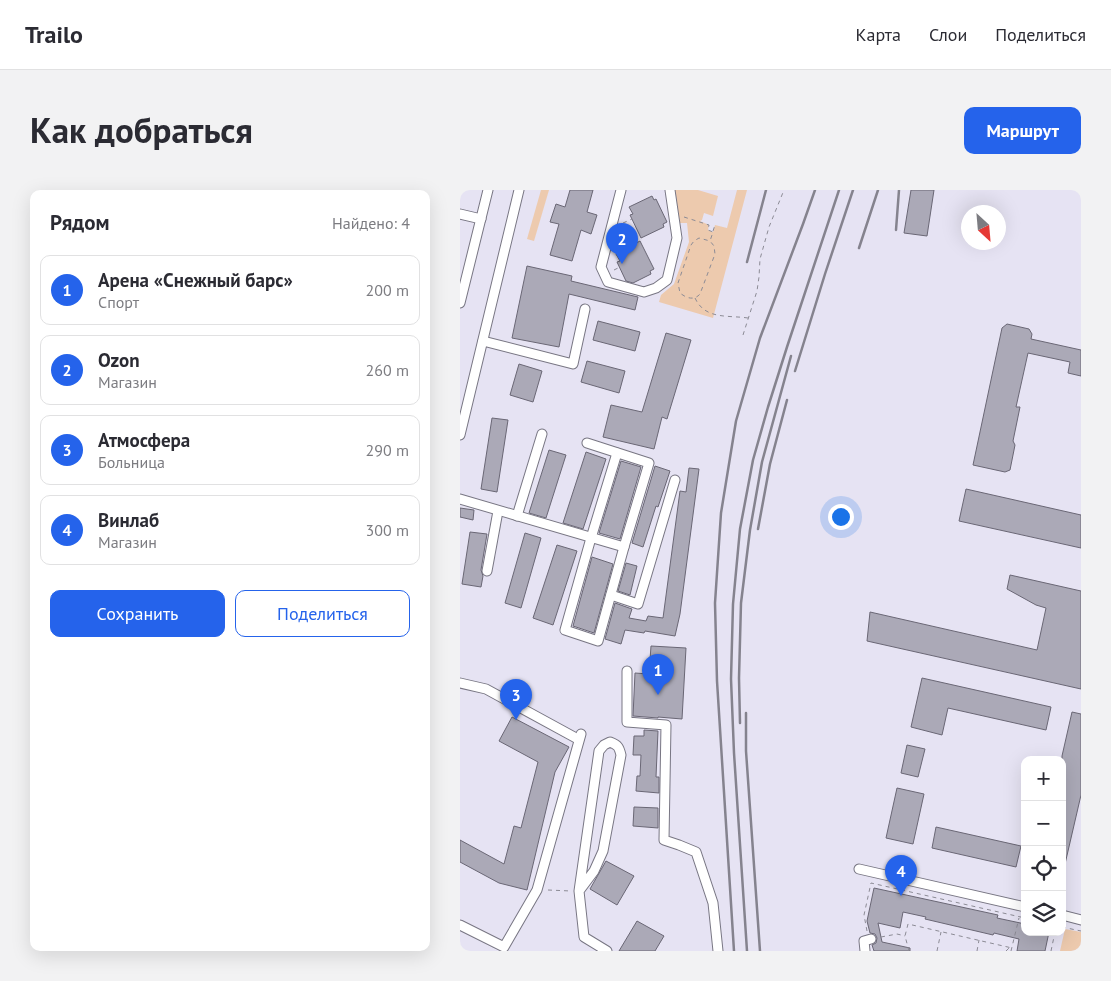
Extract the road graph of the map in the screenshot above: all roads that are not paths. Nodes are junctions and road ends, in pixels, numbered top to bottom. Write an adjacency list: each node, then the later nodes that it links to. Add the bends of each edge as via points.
1 (488, 190): 6 (street)
2 (520, 190): 9 (street)
3 (621, 190): 4 (street, via 601,267 608,282 644,292 667,280 677,238)
4 (670, 190)
5 (460, 214): 6 (street)
6 (481, 219): 7 (street)
7 (460, 303)
8 (586, 309): 9 (street, via 574,364)
9 (483, 341): 11 (street)
10 (542, 434): 17 (street)
11 (460, 435)
12 (587, 443): 13 (street)
13 (617, 453): 18 (street); 19 (street, via 649,463)
14 (675, 480): 21 (street, via 638,604)
15 (460, 499): 16 (street)
16 (498, 511): 17 (street); 20 (street)
17 (517, 516): 18 (street)
18 (591, 538): 19 (street); 21 (street, via 565,630 598,641)
19 (624, 547): 21 (street)
20 (487, 571)
21 (611, 595)
22 (627, 671): 32 (street, via 627,722 666,725 664,840 696,852 713,903)
23 (460, 682): 29 (street, via 486,689 578,736 537,890 504,947)
24 (859, 869): 26 (street)
25 (579, 891): 25 (street, via 599,751 610,742 616,744 621,755 603,851 594,871); 31 (street, via 584,937)
26 (1021, 907)
27 (1066, 916): 28 (street)
28 (1081, 920)
29 (460, 925)
30 (871, 940): 33 (street, via 864,941)
31 (607, 951)
32 (718, 951)
33 (865, 951)

